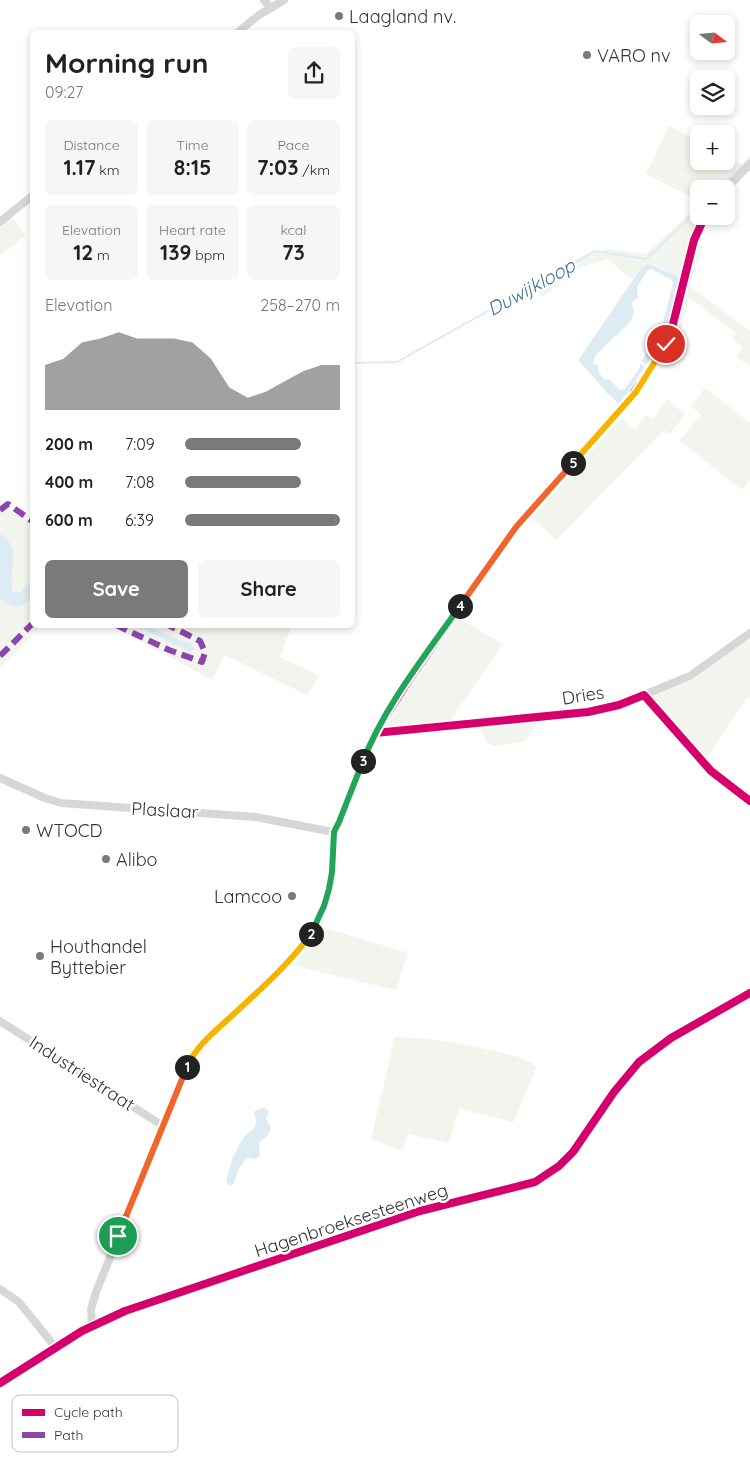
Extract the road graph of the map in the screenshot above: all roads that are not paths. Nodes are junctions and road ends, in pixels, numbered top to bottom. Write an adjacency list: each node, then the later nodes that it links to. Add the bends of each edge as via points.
1 (264, 0): 3 (street)
2 (284, 0): 3 (street)
3 (271, 8): 4 (street)
4 (241, 30)
5 (750, 164): 6 (street)
6 (735, 180)
7 (30, 198): 8 (street)
8 (0, 222)
9 (701, 225): 12 (street, via 694,240 671,332 661,353 626,404 516,527)
10 (750, 632): 11 (street, Dries, via 690,676)
11 (644, 694): 12 (street, Dries, via 619,705 588,712); 14 (street, via 711,771)
12 (375, 733): 15 (street)
13 (0, 778): 15 (street, Plaslaar, via 61,803 256,817)
14 (750, 801)
15 (334, 832): 18 (street, via 329,889 312,932 294,956 195,1053)
16 (750, 993): 20 (street, Hagenbroeksesteenweg, via 671,1038 639,1062 573,1152 535,1182 420,1211 150,1302)
17 (0, 1020): 18 (street, Industriestraat)
18 (163, 1126): 20 (street, via 96,1292 91,1309)
19 (0, 1289): 21 (street, via 19,1302)
20 (92, 1326): 21 (street, Hagenbroeksesteenweg)
21 (56, 1348): 22 (street, Hagenbroeksesteenweg)
22 (0, 1383)

